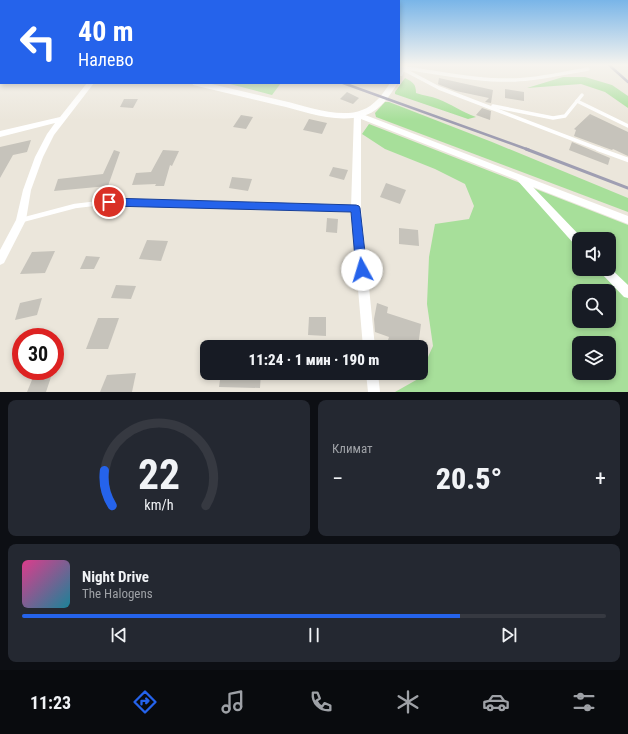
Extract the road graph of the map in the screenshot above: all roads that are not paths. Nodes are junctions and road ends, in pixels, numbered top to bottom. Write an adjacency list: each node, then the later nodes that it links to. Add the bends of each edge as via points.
1 (430, 83): 7 (lane)
2 (90, 84): 9 (street)
3 (200, 84): 8 (street, via 322,112)
4 (393, 84): 8 (street, via 372,109)
5 (582, 96): 6 (lane)
6 (577, 101): 7 (lane, via 565,116 553,118); 10 (lane)
7 (476, 102): 12 (lane)
8 (357, 115): 13 (street); 14 (street)
9 (63, 119): 11 (street); 15 (street, via 51,134 39,157)
10 (628, 126)
11 (0, 134)
12 (628, 160)
13 (518, 177): 16 (street); 17 (street)
14 (356, 208): 15 (lane, via 109,202 75,206); 21 (street)
15 (21, 220): 18 (street)
16 (628, 220)
17 (572, 235)
18 (0, 260)
19 (611, 276): 20 (street)
20 (628, 293)
21 (368, 340)
22 (373, 380): 23 (street)
23 (374, 392)

